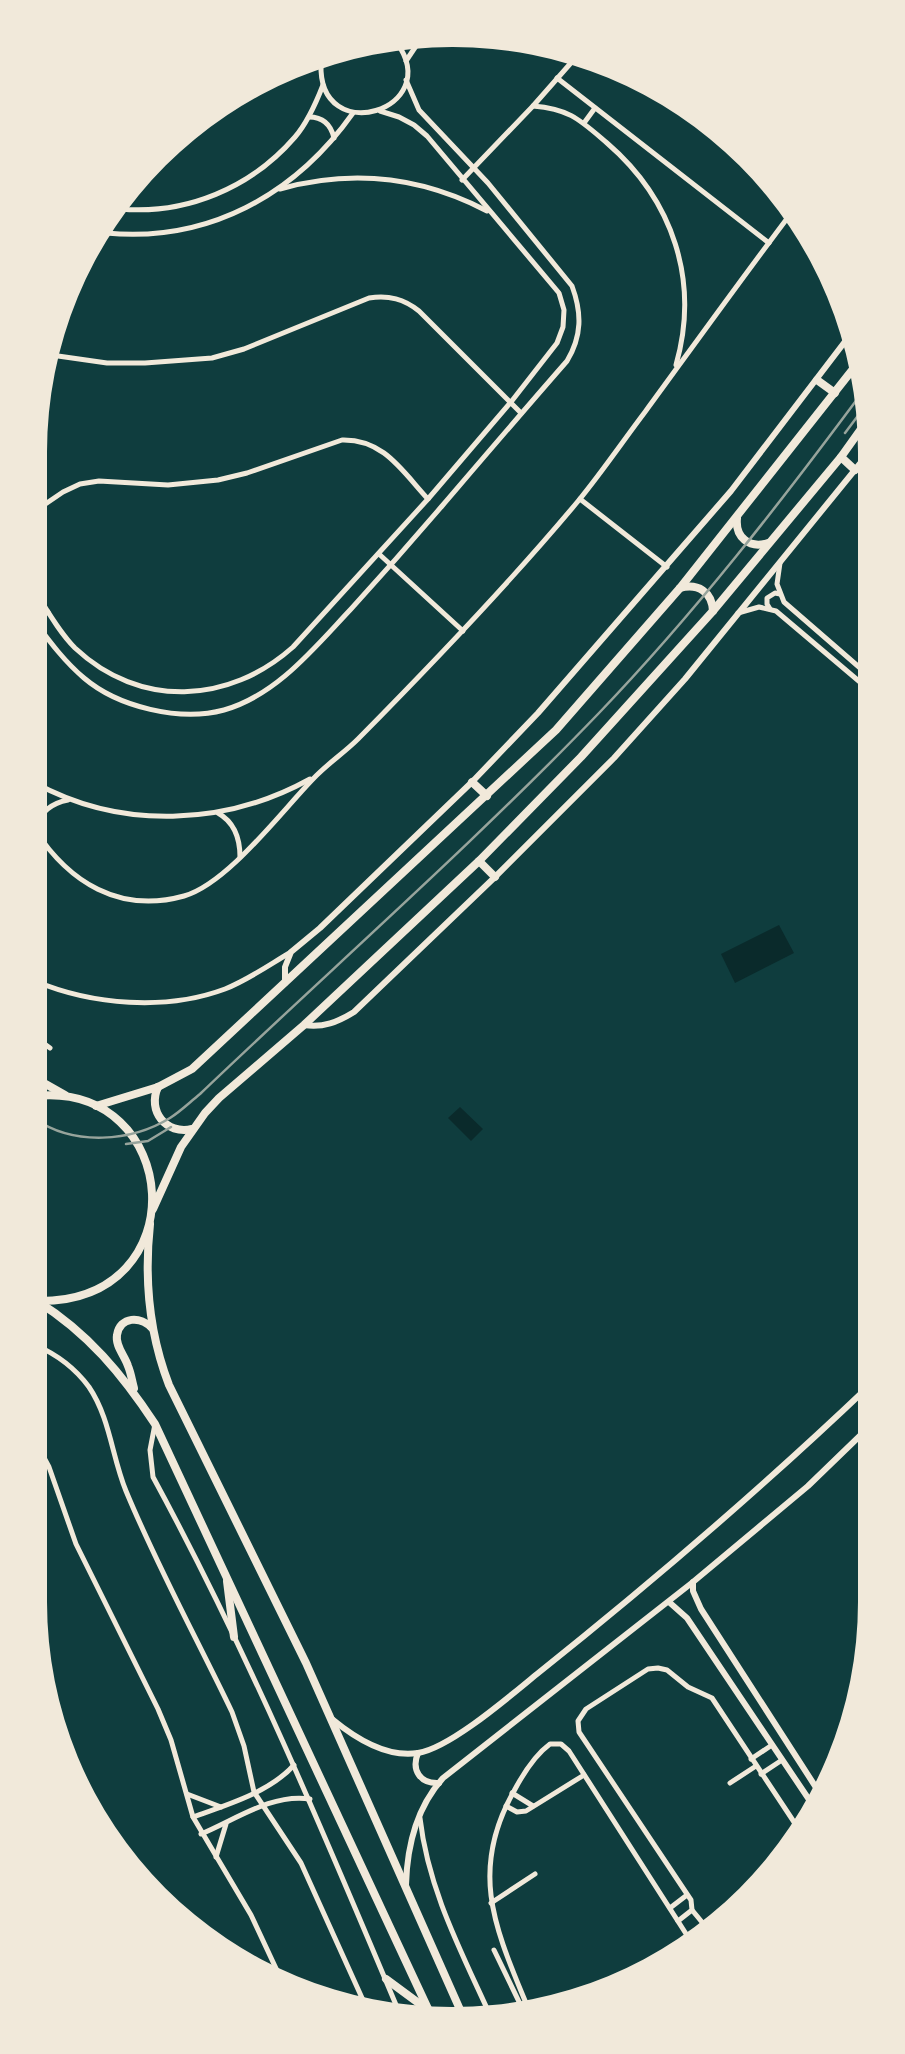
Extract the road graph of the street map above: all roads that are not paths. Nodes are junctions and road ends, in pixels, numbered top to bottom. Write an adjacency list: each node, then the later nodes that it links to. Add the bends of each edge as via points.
1 (414, 49): 3 (street)
2 (401, 51): 3 (street)
3 (406, 61): 7 (street)
4 (569, 65): 6 (street)
5 (321, 69): 8 (street)
6 (557, 78): 9 (street); 10 (street)
7 (406, 80): 11 (street, via 397,99); 16 (street, via 419,110)
8 (323, 85): 12 (street, via 334,102); 13 (street)
9 (533, 106): 14 (street, via 560,109); 16 (street)
10 (595, 108): 14 (street); 23 (street)
11 (380, 111): 12 (street); 17 (street, via 414,125)
12 (353, 113): 15 (street)
13 (309, 117): 15 (street, via 324,121); 19 (street, via 275,157 215,196 165,209)
14 (584, 123): 26 (street, via 646,184 678,250 686,310)
15 (334, 138): 18 (street)
16 (474, 167): 17 (street); 31 (street, via 566,278 579,305 573,351)
17 (462, 180): 20 (street)
18 (277, 189): 20 (street, via 330,178 385,178 439,189); 22 (street, via 229,216 181,232)
19 (129, 209)
20 (489, 212): 30 (street, via 559,293 564,310 557,343)
21 (785, 221): 23 (street)
22 (112, 233)
23 (769, 243): 26 (street)
24 (843, 345): 28 (street)
25 (59, 356): 30 (street, via 107,363 212,358 369,298 390,297 411,305)
26 (675, 371): 37 (street)
27 (850, 373): 29 (main road)
28 (817, 380): 29 (main road); 44 (street)
29 (835, 393): 39 (main road)
30 (511, 402): 31 (street); 36 (street)
31 (522, 412): 43 (street)
32 (857, 434): 33 (main road)
33 (841, 457): 35 (main road); 40 (main road)
34 (858, 466): 35 (street)
35 (855, 470): 42 (street)
36 (428, 499): 38 (street, via 382,450 369,443 342,440 218,480 169,485 99,481 80,484); 41 (street)
37 (580, 499): 44 (street); 51 (street)
38 (47, 503)
39 (737, 518): 40 (main road, via 745,541); 45 (main road)
40 (769, 543): 48 (main road)
41 (379, 554): 43 (street); 49 (street, via 281,658 251,677 213,689 173,691 121,678 77,649)
42 (780, 563): 46 (street); 50 (street)
43 (391, 565): 51 (street); 52 (street, via 292,671 223,710 165,713 127,702 85,680)
44 (667, 567): 56 (street)
45 (680, 588): 48 (main road, via 703,590); 58 (main road, via 556,730)
46 (780, 594): 47 (street, via 769,596); 53 (street)
47 (770, 609): 50 (street); 54 (street)
48 (713, 611): 64 (main road)
49 (48, 612)
50 (738, 613): 65 (street, via 614,758)
51 (463, 631): 55 (street)
52 (47, 637)
53 (858, 666)
54 (858, 680)
55 (316, 776): 61 (street, via 258,802); 63 (street)
56 (472, 782): 58 (main road); 66 (street)
57 (47, 789): 59 (street)
58 (487, 796): 67 (main road)
59 (71, 800): 60 (street); 61 (street, via 150,816)
60 (47, 810)
61 (218, 813): 63 (street, via 235,831)
62 (47, 848): 63 (street, via 66,870 89,885 114,896 141,900 186,896 207,886)
63 (240, 857)
64 (479, 861): 65 (main road); 69 (main road)
65 (495, 877): 69 (street, via 354,1012 329,1024)
66 (290, 952): 67 (street); 68 (street, via 224,989 171,1001 110,1000)
67 (285, 984): 73 (main road, via 192,1069)
68 (47, 985)
69 (304, 1025): 77 (main road, via 219,1098)
70 (47, 1046): 71 (street)
71 (50, 1048)
72 (47, 1085): 75 (main road)
73 (158, 1087): 76 (main road); 77 (main road, via 155,1104 161,1119 175,1129)
74 (47, 1096): 75 (main road)
75 (67, 1097): 76 (main road)
76 (96, 1106): 78 (main road, via 136,1141 152,1185)
77 (192, 1129): 78 (main road)
78 (153, 1209): 79 (main road)
79 (150, 1224): 80 (main road, via 135,1257 114,1280 81,1297); 82 (main road, via 147,1267)
80 (47, 1301)
81 (47, 1309): 84 (main road, via 86,1337)
82 (153, 1330): 84 (main road, via 135,1319 122,1324 117,1332); 97 (main road, via 169,1385)
83 (47, 1351): 109 (street, via 74,1369 104,1414 135,1511 232,1712)
84 (135, 1393): 86 (main road)
85 (858, 1396): 99 (street, via 626,1603 500,1704 444,1743)
86 (155, 1424): 89 (main road); 93 (street, via 150,1450 153,1477)
87 (858, 1438): 90 (street)
88 (47, 1463): 111 (street, via 76,1544 158,1709)
89 (226, 1574): 93 (main road); 142 (main road)
90 (693, 1582): 91 (street); 92 (street, via 697,1603)
91 (669, 1602): 94 (street); 106 (street)
92 (715, 1632): 94 (street); 95 (street)
93 (234, 1637): 102 (street)
94 (703, 1642): 96 (street)
95 (732, 1658): 96 (street); 108 (street)
96 (720, 1668): 98 (street)
97 (332, 1719): 99 (street, via 375,1746); 125 (main road)
98 (772, 1745): 100 (street); 101 (street)
99 (418, 1753): 106 (street, via 417,1773 429,1783)
100 (751, 1759): 103 (street); 126 (street, via 712,1698 663,1668 644,1671 579,1717 579,1732)
101 (782, 1759): 104 (street); 112 (street)
102 (294, 1765): 109 (street); 113 (street)
103 (756, 1766): 104 (street); 107 (street)
104 (761, 1774): 120 (street)
105 (584, 1775): 110 (street, via 564,1745 550,1744); 115 (street); 128 (street)
106 (439, 1783): 118 (street)
107 (730, 1783)
108 (814, 1784)
109 (254, 1792): 116 (street); 117 (street)
110 (512, 1793): 114 (street); 115 (street)
111 (187, 1794): 116 (street); 119 (street)
112 (807, 1797)
113 (310, 1798): 117 (street, via 288,1798); 135 (street)
114 (506, 1806): 115 (street, via 522,1812); 127 (street, via 491,1857)
115 (533, 1806)
116 (221, 1807): 119 (street)
117 (262, 1807): 121 (street); 136 (street, via 301,1863)
118 (419, 1816): 125 (street, via 410,1843); 141 (street, via 434,1887)
119 (193, 1817): 122 (street)
120 (793, 1821)
121 (226, 1824): 122 (street); 123 (street)
122 (201, 1834): 123 (street)
123 (216, 1857): 134 (street)
124 (535, 1874): 127 (street)
125 (406, 1885): 143 (main road)
126 (688, 1895): 128 (street); 129 (street)
127 (491, 1903): 137 (street, via 498,1935)
128 (670, 1908): 130 (street)
129 (692, 1910): 130 (street); 131 (street)
130 (678, 1921): 132 (street)
131 (701, 1921)
132 (685, 1933)
133 (494, 1950): 138 (street)
134 (275, 1966)
135 (386, 1979): 139 (street); 140 (main road)
136 (361, 1996)
137 (525, 2000)
138 (519, 2001)
139 (395, 2002)
140 (420, 2005)
141 (486, 2005)
142 (426, 2006)
143 (459, 2007)

